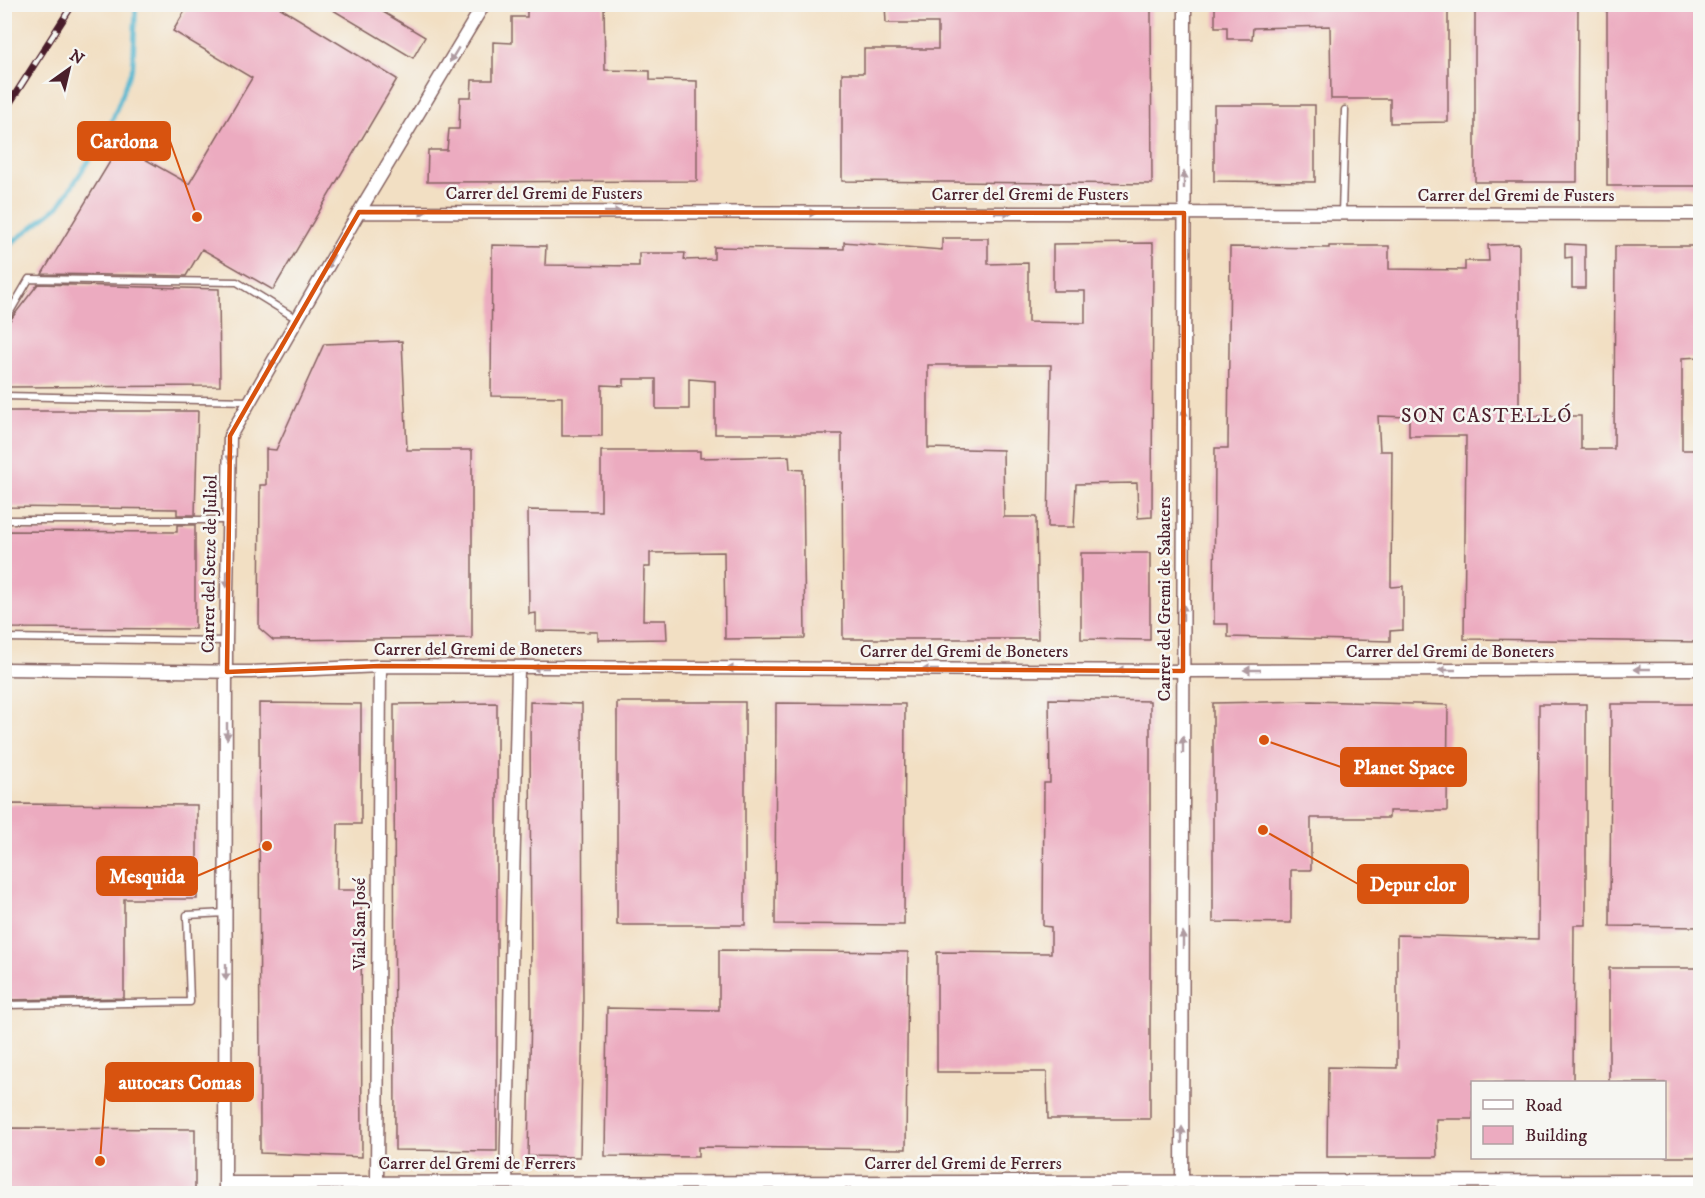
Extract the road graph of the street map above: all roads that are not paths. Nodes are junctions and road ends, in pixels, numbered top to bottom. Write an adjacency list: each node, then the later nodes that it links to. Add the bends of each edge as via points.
1 (484, 4): 4 (street, Carrer del Setze de Juliol, one-way to 4)
2 (1185, 4): 5 (street, Carrer del Gremi de Sabaters, one-way to 2)
3 (1345, 110): 6 (lane)
4 (359, 212): 5 (street, Carrer del Gremi de Fusters, one-way to 5); 8 (street, Carrer del Setze de Juliol, one-way to 8)
5 (1184, 213): 6 (street, Carrer del Gremi de Fusters); 20 (street, Carrer del Gremi de Sabaters, one-way to 5)
6 (1342, 214): 7 (street, Carrer del Gremi de Fusters)
7 (1701, 214)
8 (298, 319): 9 (lane, via 237,282 29,279); 11 (street, Carrer del Setze de Juliol, one-way to 11)
9 (4, 322)
10 (4, 396): 11 (lane)
11 (250, 401): 13 (street, Carrer del Setze de Juliol, one-way to 13, via 230,436)
12 (4, 520): 13 (lane)
13 (228, 520): 15 (street, Carrer del Setze de Juliol, one-way to 15)
14 (4, 638): 15 (lane)
15 (226, 641): 21 (street, Carrer del Setze de Juliol)
16 (380, 666): 17 (street, Carrer del Gremi de Boneters); 21 (street, Carrer del Gremi de Boneters); 26 (street, Vial San José)
17 (518, 668): 20 (street, Carrer del Gremi de Boneters, one-way to 17); 27 (street)
18 (4, 669): 21 (street, Carrer del Gremi de Boneters)
19 (1701, 669): 20 (street, Carrer del Gremi de Boneters, one-way to 20)
20 (1183, 671): 29 (street, Carrer del Gremi de Sabaters, one-way to 20)
21 (227, 672): 22 (street, Carrer del Setze de Juliol, one-way to 22)
22 (226, 913): 23 (lane, via 187,915 190,1002); 28 (street, Carrer del Setze de Juliol, one-way to 28)
23 (4, 1005)
24 (1457, 1180): 25 (street, Carrer del Gremi de Ferrers); 29 (street, Carrer del Gremi de Ferrers); 30 (street)
25 (1701, 1181)
26 (377, 1182): 27 (street, Carrer del Gremi de Ferrers); 28 (street, Carrer del Gremi de Ferrers)
27 (506, 1182): 29 (street, Carrer del Gremi de Ferrers)
28 (225, 1188)
29 (1182, 1188)
30 (1457, 1194)

